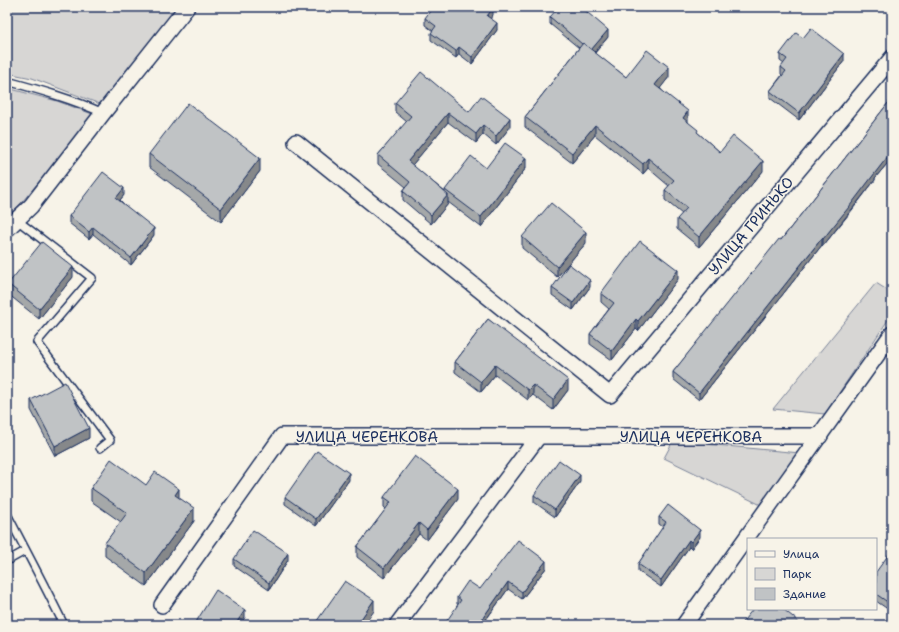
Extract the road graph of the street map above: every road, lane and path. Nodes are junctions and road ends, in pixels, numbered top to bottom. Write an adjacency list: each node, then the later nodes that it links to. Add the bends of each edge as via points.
1 (187, 7): 4 (street)
2 (892, 58): 5 (street, УЛИЦА ГРИНЬКО, via 610,395)
3 (7, 81): 4 (lane, via 49,92)
4 (103, 113): 6 (street, via 31,206)
5 (296, 142)
6 (12, 224): 10 (lane, via 92,278 37,342 110,440)
7 (892, 334): 8 (street)
8 (820, 436): 9 (street, УЛИЦА ЧЕРЕНКОВА); 17 (street)
9 (538, 437): 14 (street, УЛИЦА ЧЕРЕНКОВА, via 282,436); 16 (street)
10 (100, 448)
11 (7, 514): 12 (lane)
12 (26, 551): 13 (lane); 15 (lane)
13 (7, 561)
14 (162, 605)
15 (64, 625)
16 (398, 625)
17 (684, 625)

